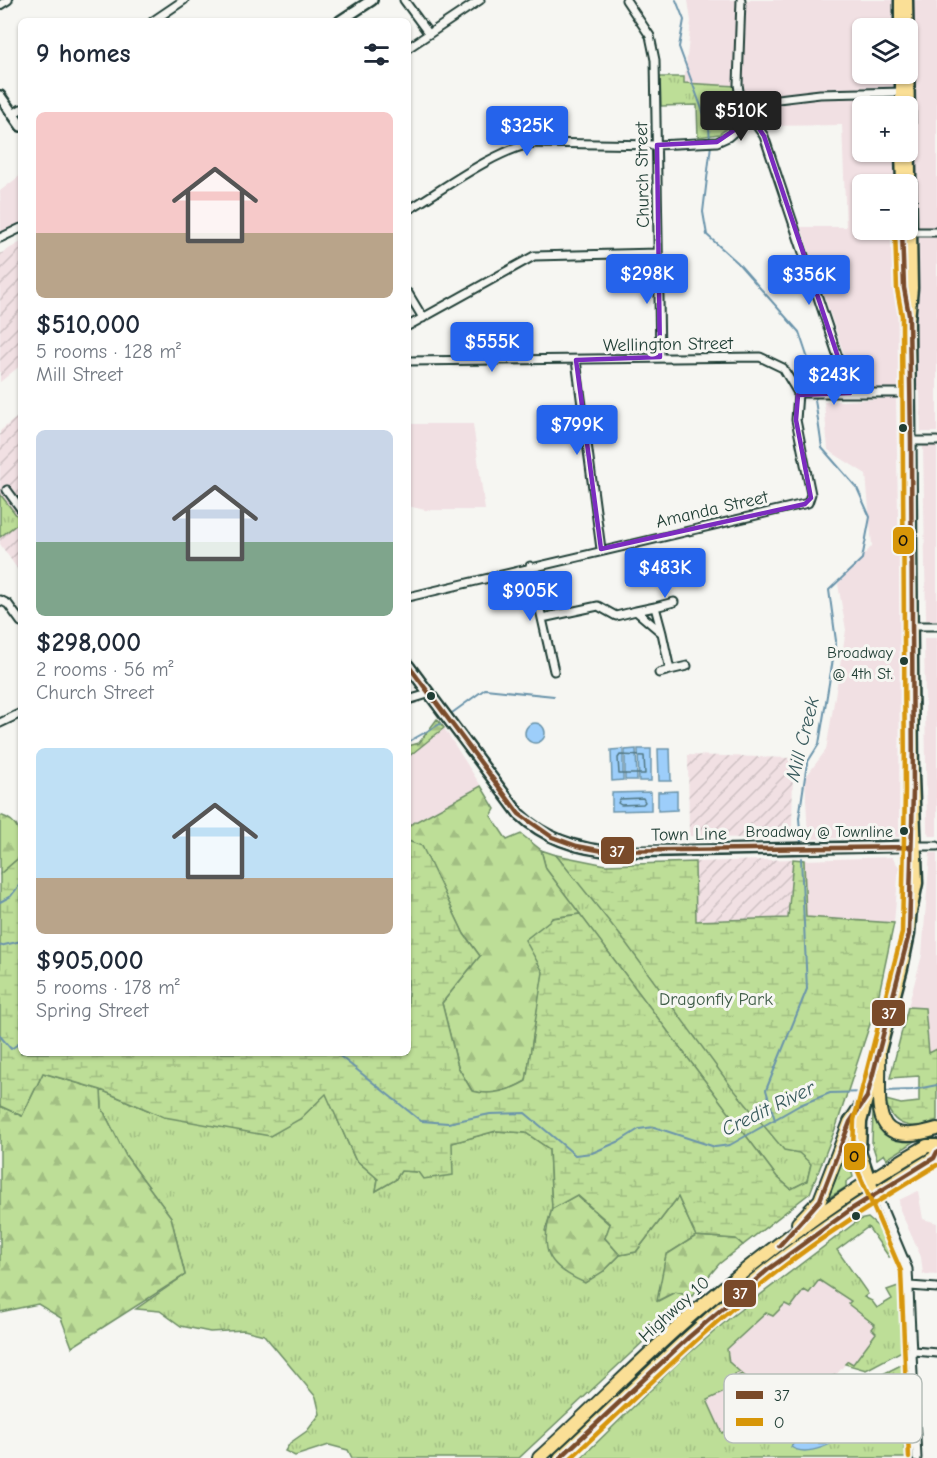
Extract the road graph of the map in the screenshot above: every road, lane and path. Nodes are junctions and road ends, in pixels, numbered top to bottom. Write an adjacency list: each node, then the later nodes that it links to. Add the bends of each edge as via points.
1 (8, 0): 10 (street)
2 (184, 0): 11 (street)
3 (372, 0): 12 (main road)
4 (404, 0): 14 (street)
5 (480, 0): 14 (street)
6 (626, 0): 22 (street, Church Street, via 652,42)
7 (741, 0): 21 (street, via 738,91)
8 (900, 0): 13 (main road)
9 (907, 0): 17 (main road)
10 (0, 5)
11 (164, 18)
12 (345, 18)
13 (900, 18)
14 (429, 34): 15 (street)
15 (411, 46)
16 (903, 84): 17 (main road)
17 (905, 92): 19 (main road); 21 (street, via 782,98 765,105); 23 (main road)
18 (0, 96): 20 (main road)
19 (904, 96)
20 (17, 112)
21 (752, 118): 22 (street, via 717,142); 38 (street, via 764,136)
22 (657, 145): 24 (street, via 524,145 504,152); 30 (street, Church Street)
23 (905, 174)
24 (411, 208)
25 (18, 229): 28 (street)
26 (918, 231): 27 (street)
27 (937, 232)
28 (0, 238)
29 (905, 240): 39 (main road)
30 (658, 253): 32 (street, via 534,256); 34 (street, Church Street)
31 (411, 298): 32 (street)
32 (423, 318): 33 (street)
33 (411, 324)
34 (660, 357): 35 (street, Wellington Street); 37 (street, Wellington Street, via 768,358 786,372)
35 (576, 360): 36 (street, Wellington Street); 44 (street)
36 (411, 361)
37 (798, 393): 38 (street); 44 (street, Amanda Street, via 796,420 811,498 805,504)
38 (850, 393): 39 (street)
39 (910, 393): 40 (main road)
40 (911, 441): 41 (street); 53 (main road)
41 (937, 441)
42 (7, 490): 43 (street)
43 (18, 505)
44 (601, 549): 45 (street, Amanda Street)
45 (530, 566): 46 (street, Amanda Street); 52 (street)
46 (411, 596)
47 (0, 600): 51 (street)
48 (674, 602): 49 (street)
49 (655, 607): 50 (street); 55 (street)
50 (636, 611): 52 (street, via 616,616 598,606); 55 (street)
51 (18, 618)
52 (542, 618): 59 (street)
53 (912, 626): 54 (street); 66 (main road)
54 (937, 626)
55 (662, 633): 58 (street)
56 (687, 666): 58 (street)
57 (411, 669): 61 (main road, Town Line)
58 (670, 670): 60 (street)
59 (554, 671)
60 (659, 673)
61 (428, 694): 62 (street); 66 (main road, Town Line, via 519,814 542,832 578,848 617,852)
62 (411, 699)
63 (18, 714): 64 (street)
64 (0, 723)
65 (937, 846): 66 (street)
66 (914, 847): 67 (main road, via 909,934)
67 (879, 1054): 68 (highway)
68 (874, 1091): 69 (highway, via 882,1119 895,1133 912,1137); 72 (main road, via 859,1138); 74 (highway, via 850,1122 820,1200)
69 (937, 1129)
70 (937, 1146): 72 (highway, Highway 10, via 927,1146)
71 (937, 1152): 73 (highway, Highway 10, via 934,1158)
72 (870, 1182): 73 (main road); 74 (highway, Highway 10)
73 (876, 1193): 75 (street, via 905,1256); 82 (highway, Highway 10, via 811,1237 736,1296)
74 (779, 1246): 81 (highway, Highway 10, via 694,1313)
75 (910, 1286): 76 (street); 77 (street)
76 (937, 1288)
77 (914, 1351): 78 (street); 79 (street)
78 (937, 1353)
79 (915, 1374)
80 (917, 1443): 83 (street)
81 (539, 1458)
82 (560, 1458)
83 (917, 1458)

